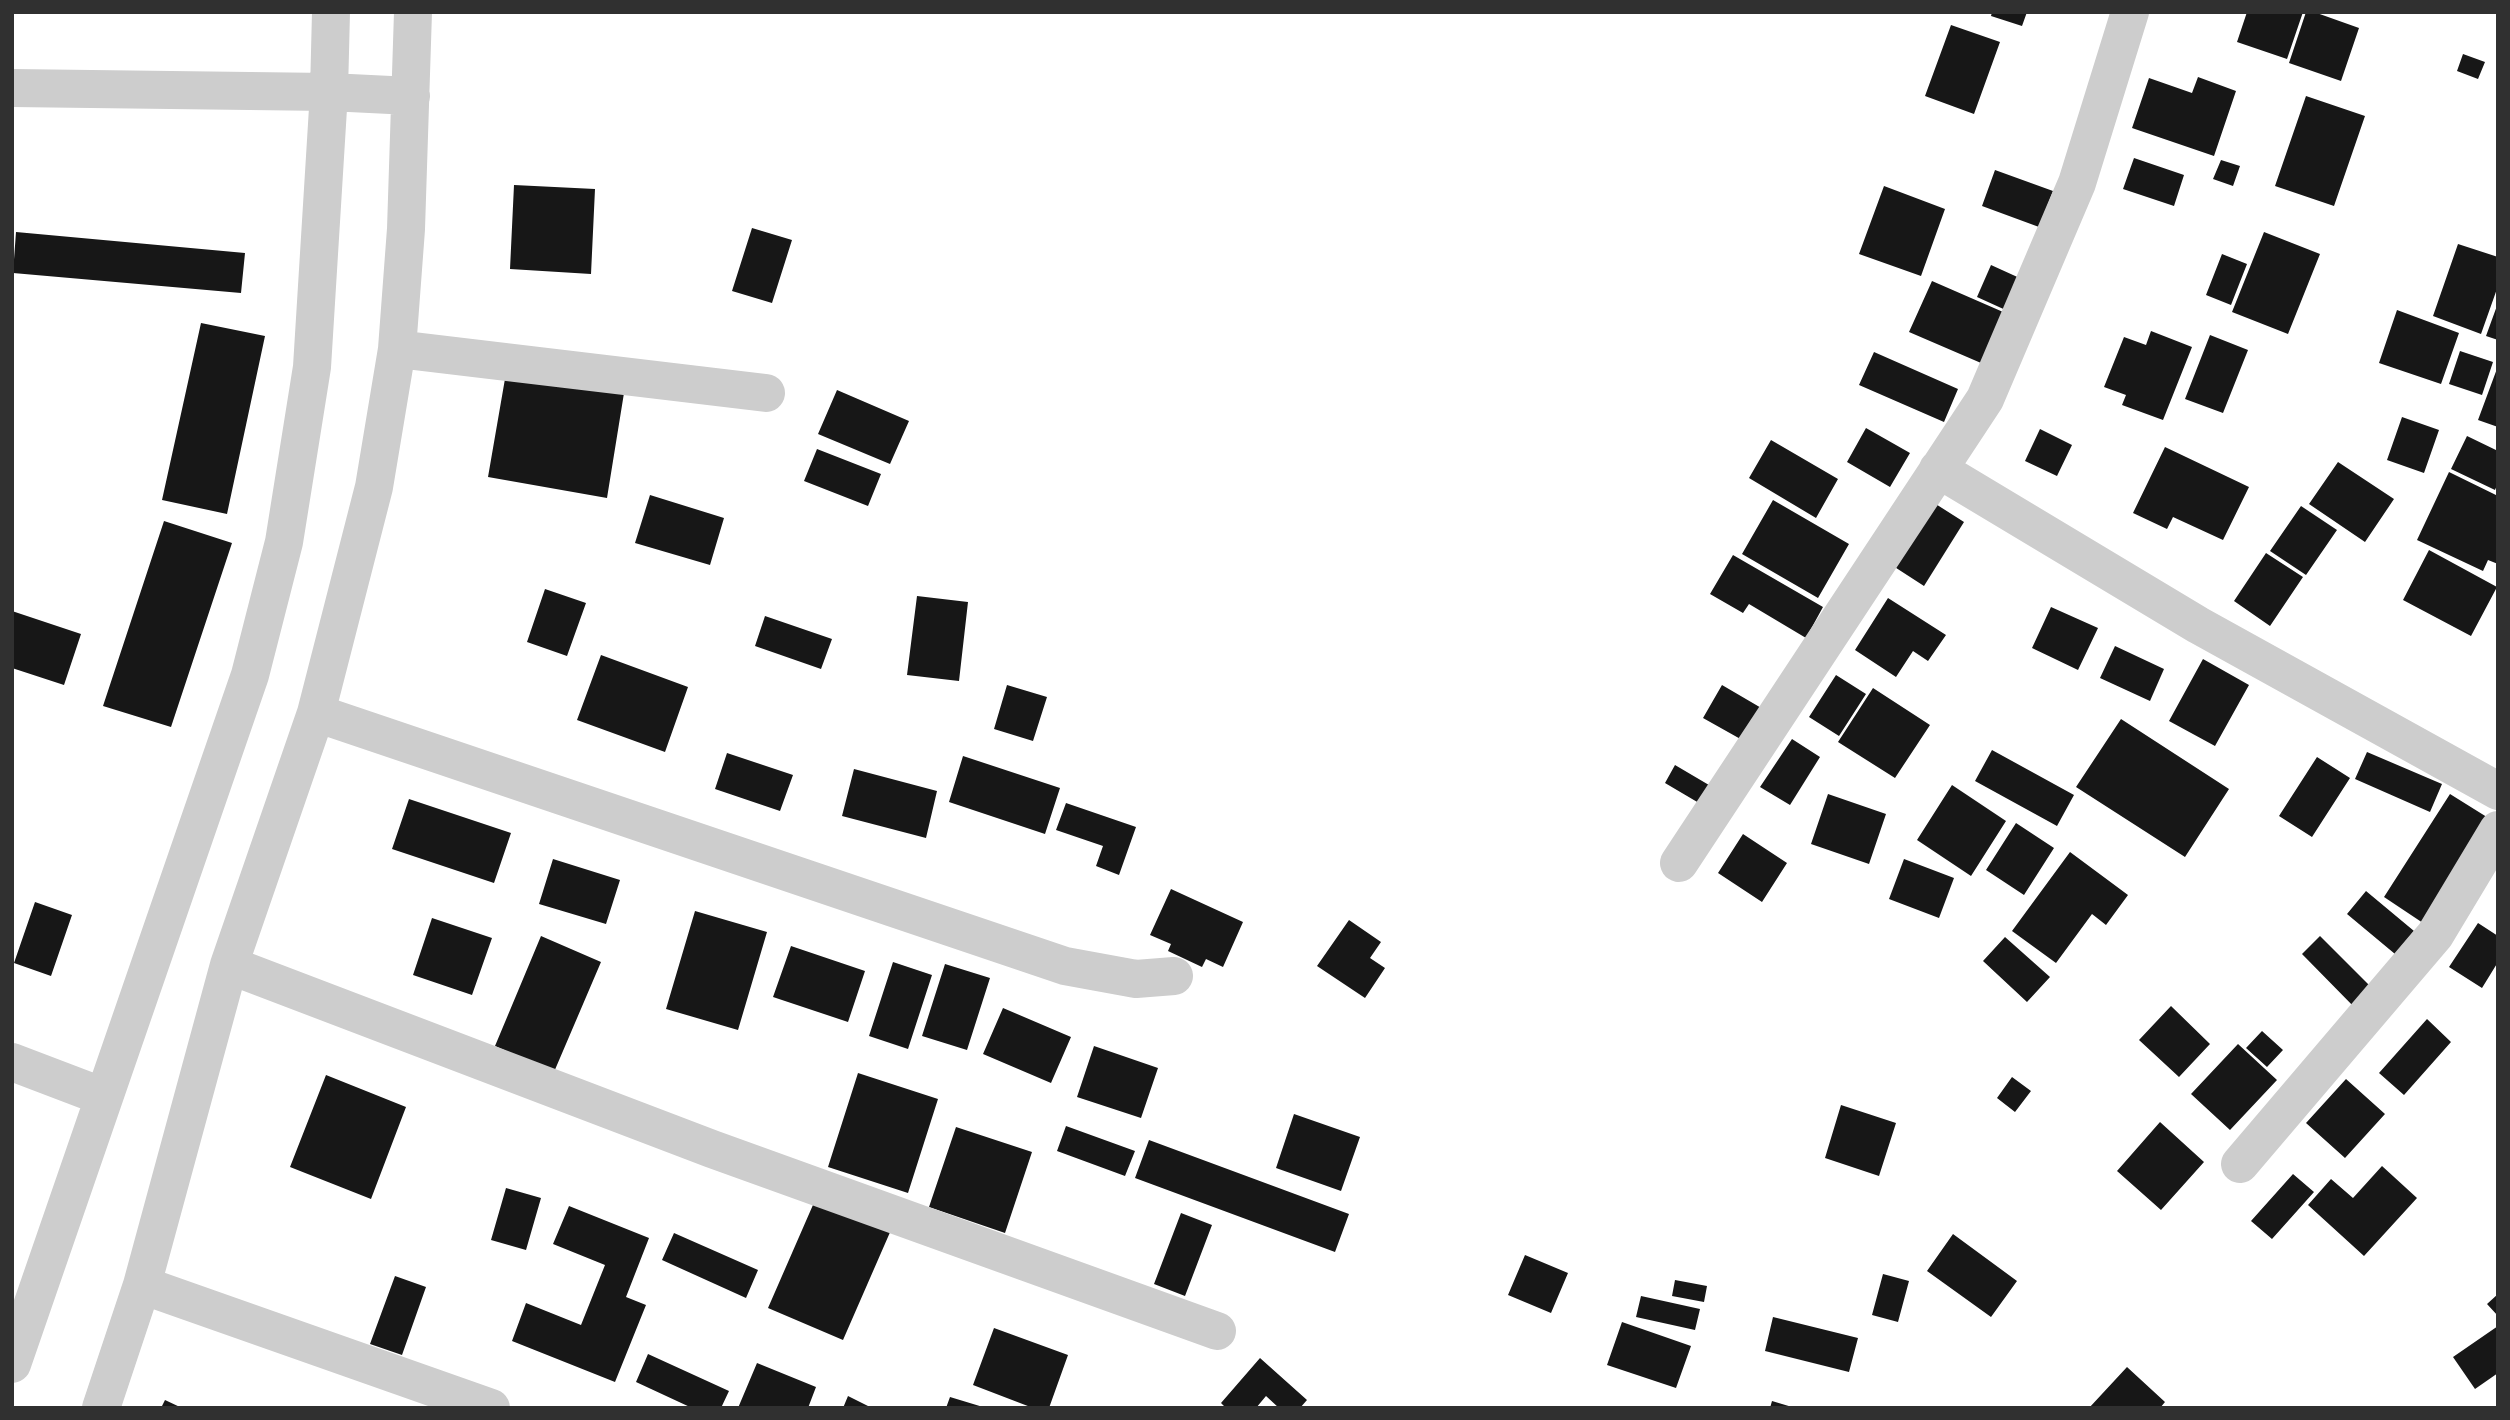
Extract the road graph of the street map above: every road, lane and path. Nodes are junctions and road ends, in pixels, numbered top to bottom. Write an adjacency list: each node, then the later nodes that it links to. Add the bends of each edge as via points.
1 (331, 12): 5 (street)
2 (413, 12): 6 (street)
3 (2130, 12): 9 (street, via 2077,183 1985,399)
4 (12, 88): 5 (street)
5 (329, 92): 6 (street); 17 (street, via 312,367 284,542 250,675)
6 (411, 96): 7 (street)
7 (397, 349): 8 (street); 10 (street, via 374,487)
8 (766, 393)
9 (1938, 469): 11 (street, via 2198,625); 13 (street)
10 (316, 713): 14 (street); 15 (street, via 1065,966 1136,979)
11 (2498, 791)
12 (2498, 830): 18 (street, via 2435,935)
13 (1679, 863)
14 (229, 965): 19 (street); 20 (street, via 712,1150)
15 (1174, 976)
16 (12, 1062): 17 (street)
17 (104, 1097): 21 (street)
18 (2240, 1164)
19 (142, 1284): 22 (street); 23 (street)
20 (1217, 1331)
21 (12, 1364)
22 (101, 1408)
23 (491, 1408)

